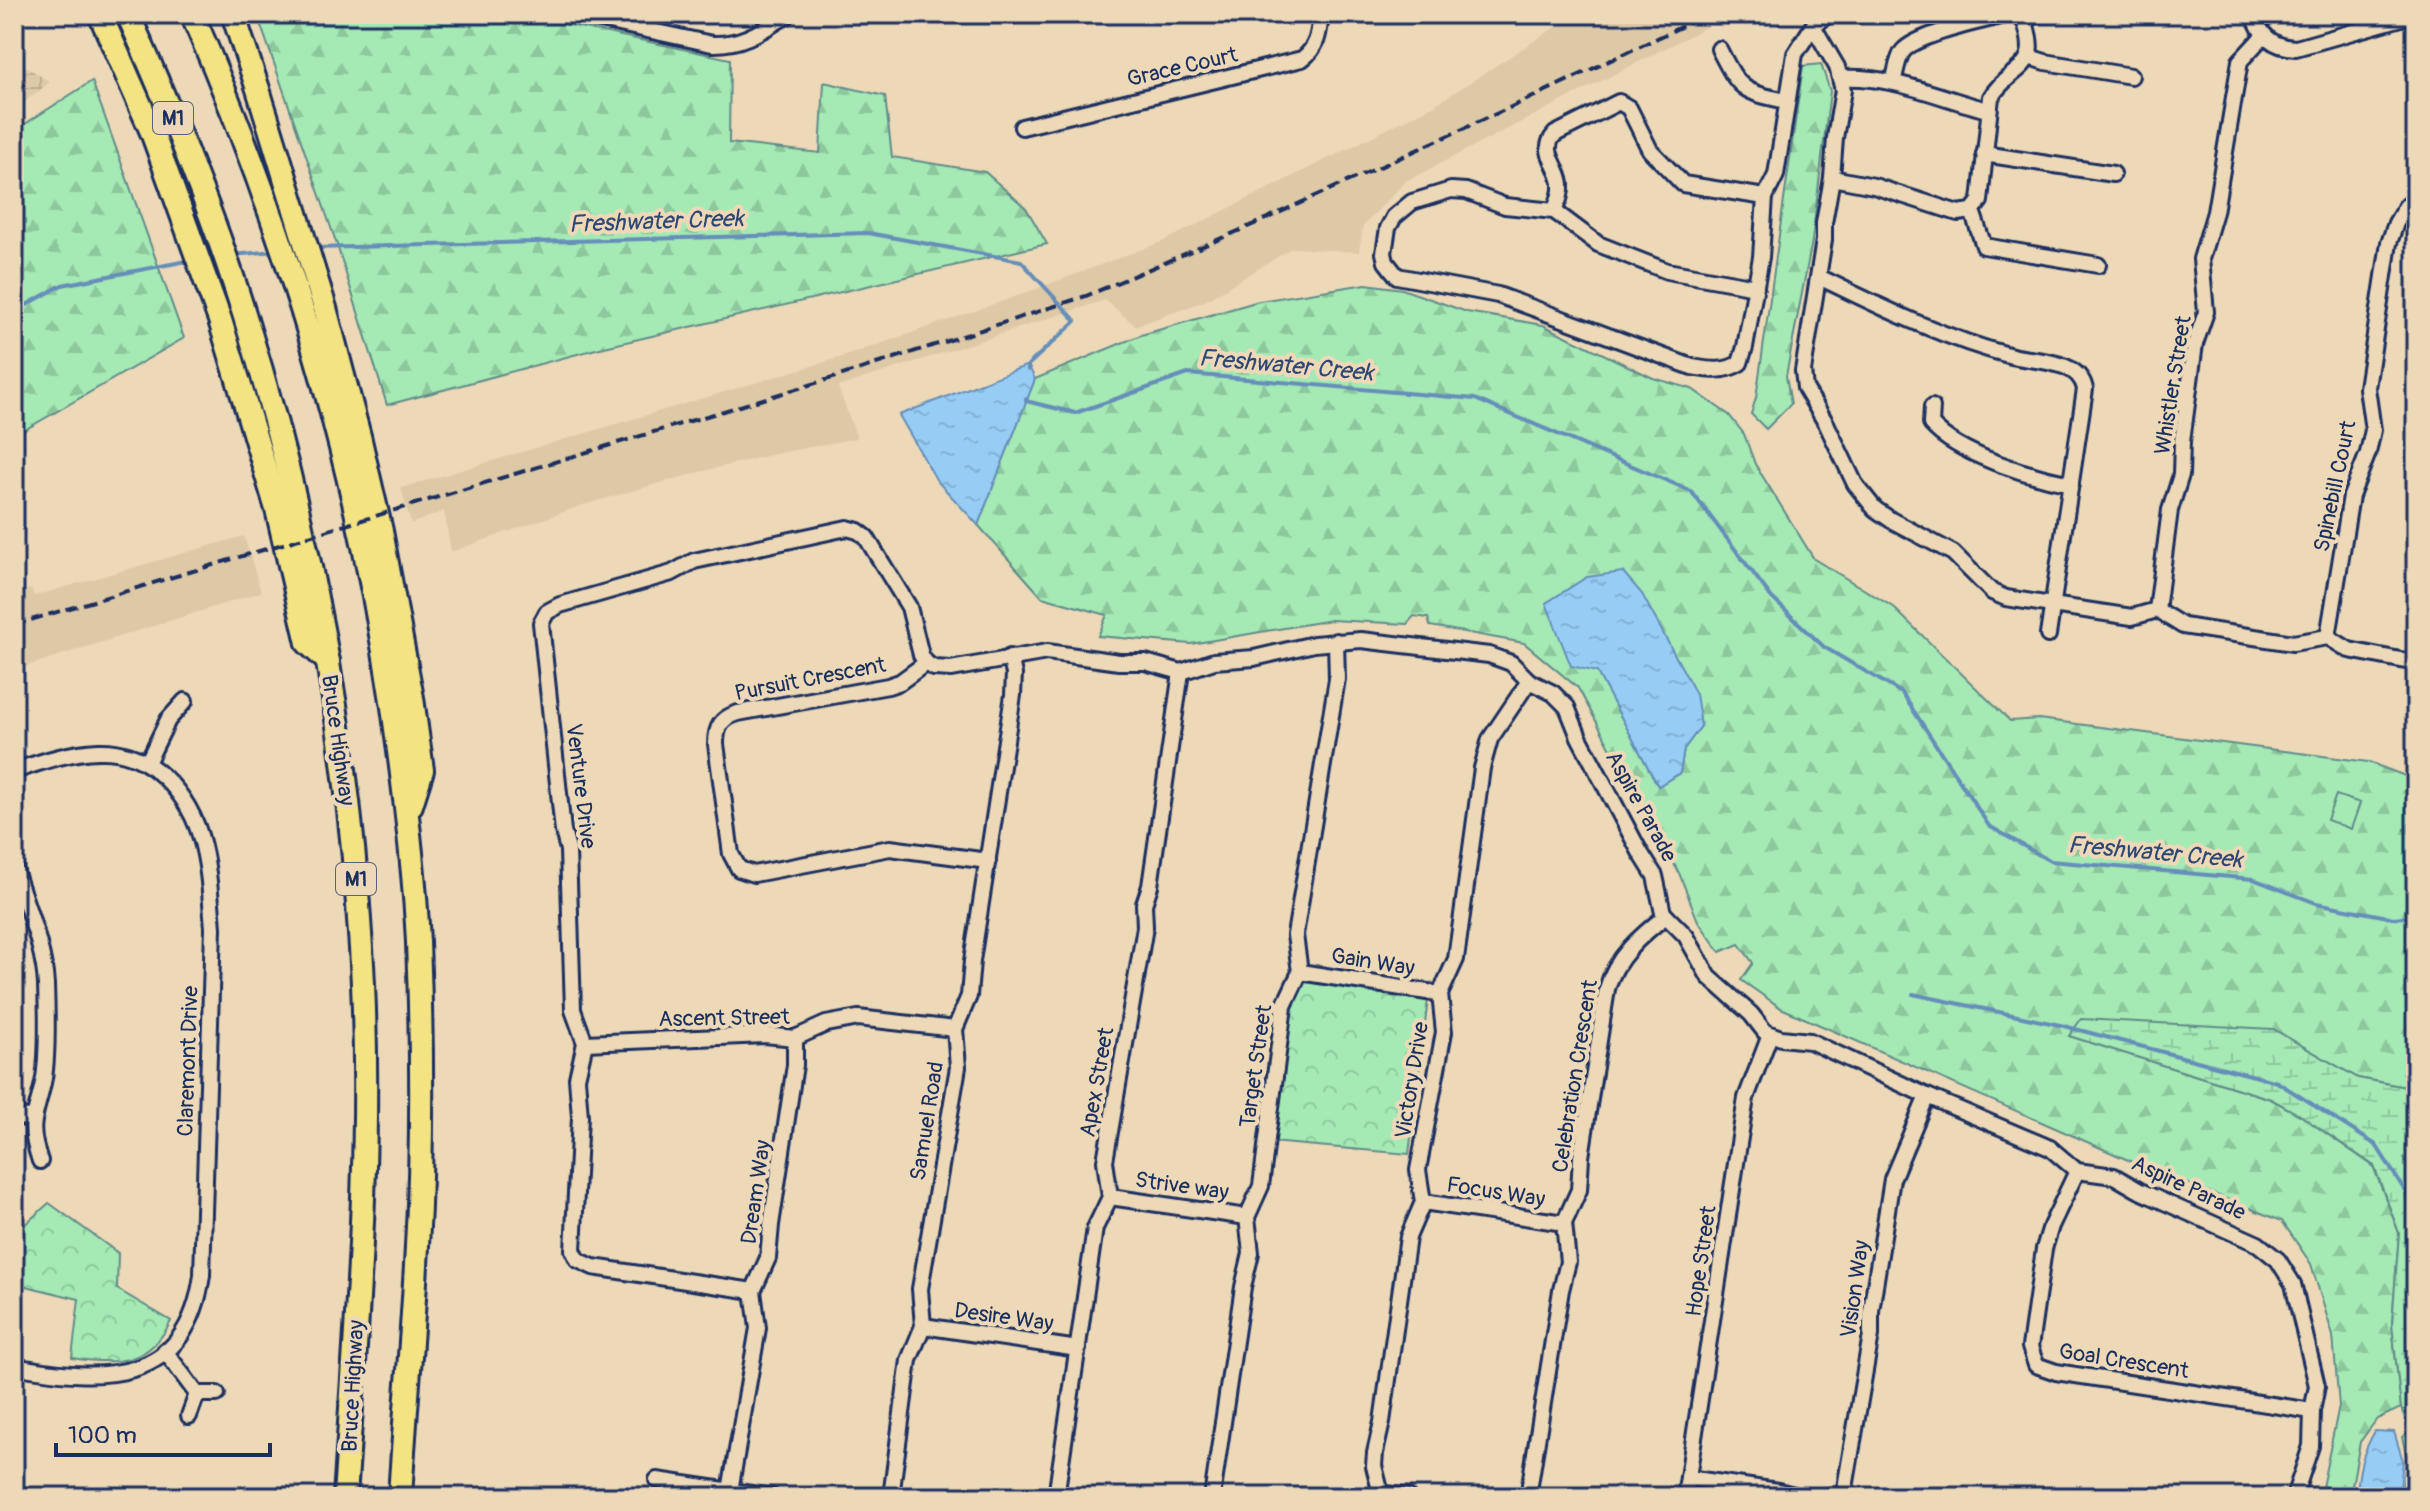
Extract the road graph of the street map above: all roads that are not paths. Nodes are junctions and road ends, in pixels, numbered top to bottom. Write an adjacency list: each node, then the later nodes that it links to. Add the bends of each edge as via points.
1 (128, 14): 42 (highway, Bruce Highway / M1, via 246,317 307,548)
2 (192, 14): 33 (highway, M1)
3 (233, 14): 33 (highway, via 296,212)
4 (573, 14): 5 (street, via 727,45 750,38)
5 (789, 14)
6 (1321, 14): 22 (street, Grace Court, via 1318,41 1302,59)
7 (1829, 14): 13 (street)
8 (2040, 14): 12 (street)
9 (2254, 14): 14 (street)
10 (2416, 14): 14 (street, via 2306,47 2279,46)
11 (98, 18): 42 (highway, via 152,132 187,226 277,509 308,643)
12 (2024, 20): 16 (street); 19 (street, via 2005,15 1914,44 1904,50)
13 (1813, 26): 18 (street); 20 (street, via 1796,49)
14 (2264, 35): 37 (street, Whistler Street, via 2240,61 2215,212 2203,250 2206,312 2195,344 2181,475 2170,510)
15 (1719, 49): 20 (street, via 1744,89)
16 (2029, 57): 17 (street); 21 (street, via 1997,86)
17 (2131, 76)
18 (1841, 78): 19 (street); 25 (street)
19 (1893, 82): 21 (street)
20 (1787, 101): 26 (street, via 1776,175)
21 (1988, 110): 23 (street)
22 (1022, 127)
23 (1984, 154): 24 (street); 29 (street, via 1980,201)
24 (2113, 174)
25 (1832, 178): 29 (street, via 1958,213); 31 (street)
26 (1765, 197): 28 (street, via 1683,184 1650,150 1629,108 1619,102 1550,140 1549,153 1561,184); 32 (street)
27 (2406, 206): 39 (street, Spinebill Court, via 2389,243 2367,388 2373,430 2351,496)
28 (1554, 211): 32 (street, via 1598,244 1667,271); 32 (street, via 1505,206 1466,191 1431,195 1394,217 1384,240 1386,262 1397,276 1409,280 1498,295 1674,361 1723,371 1740,363)
29 (1972, 211): 30 (street, via 1984,246)
30 (2098, 265)
31 (1819, 277): 35 (street, via 1918,325 2075,370 2085,389); 36 (street, via 1803,379 1862,495 1891,520 1953,553 1992,592)
32 (1756, 287)
33 (314, 309): 84 (highway, M1, via 374,591 408,814 418,939 421,1139)
34 (1932, 407): 35 (street, via 1931,424 1949,439 2029,475)
35 (2071, 484): 36 (street)
36 (2052, 607): 37 (street, via 2132,617); 38 (street)
37 (2157, 610): 39 (street, via 2174,623 2194,628 2293,643)
38 (2048, 635)
39 (2328, 637): 44 (street, via 2349,650)
40 (1336, 641): 45 (street, Aspire Parade, via 1214,661); 46 (street, Aspire Parade, via 1376,640 1495,656); 54 (street, via 1337,679 1295,935)
41 (1010, 657): 43 (street, via 951,669); 45 (street, via 1053,652 1145,662); 50 (street, Samuel Road, via 1013,695)
42 (328, 661): 83 (highway, Bruce Highway / M1, via 353,840 364,1009 363,1205)
43 (926, 663): 50 (street, Pursuit Crescent, via 888,686 738,713 721,722 716,744 731,854 739,869 754,874 890,848); 59 (street, Venture Drive, via 905,601 871,543 847,528 694,561 672,573 547,612 540,631 568,850 573,1010)
44 (2416, 663)
45 (1181, 672): 65 (street, Apex Street, via 1105,1161)
46 (1529, 681): 53 (street, Aspire Parade, via 1567,707 1655,876); 55 (street, Victory Drive, via 1484,756 1456,959)
47 (185, 701): 48 (street, via 168,720)
48 (147, 763): 49 (street, Claremont Drive, via 100,751); 72 (street, Claremont Drive, via 172,783 194,814 213,928 202,1275 192,1315)
49 (14, 771)
50 (988, 861): 56 (street, Samuel Road, via 969,996)
51 (14, 866): 52 (street)
52 (19, 900): 62 (street, via 43,959 46,984 44,1075)
53 (1666, 916): 57 (street, Aspire Parade, via 1686,936 1709,977); 68 (street, Celebration Crescent, via 1624,956 1609,980 1579,1190)
54 (1300, 972): 55 (street, Gain Way); 67 (street, Target Street, via 1284,1006 1263,1179)
55 (1440, 994): 66 (street, Victory Drive, via 1445,1027 1418,1170)
56 (955, 1029): 58 (street, Ascent Street, via 858,1018); 70 (street, Samuel Road, via 958,1067 920,1289)
57 (1770, 1035): 60 (street, Aspire Parade, via 1810,1041); 78 (street, Hope Street, via 1746,1098)
58 (795, 1038): 59 (street, Ascent Street, via 747,1035); 69 (street, Dream Way, via 768,1258)
59 (585, 1043): 69 (street, Venture Drive, via 577,1078 575,1255 593,1267)
60 (1927, 1096): 64 (street, Aspire Parade, via 2050,1148); 82 (street, Vision Way, via 1892,1179)
61 (14, 1117): 62 (street)
62 (32, 1118): 63 (street)
63 (40, 1161)
64 (2077, 1171): 76 (street, Aspire Parade, via 2114,1176 2244,1237 2278,1260 2293,1284 2315,1375); 76 (street, Goal Crescent, via 2044,1249 2030,1347 2036,1365)
65 (1110, 1197): 67 (street, Strive way); 71 (street, Apex Street, via 1095,1228)
66 (1423, 1202): 68 (street, Focus Way); 81 (street, Victory Drive, via 1408,1237 1374,1459)
67 (1247, 1217): 88 (street, Target Street, via 1251,1253)
68 (1564, 1223): 90 (street, Celebration Crescent, via 1568,1262)
69 (753, 1291): 80 (street, Dream Way, via 758,1328)
70 (923, 1326): 71 (street, Desire Way); 86 (street, Samuel Road, via 909,1360)
71 (1078, 1349): 87 (street, Apex Street)
72 (165, 1351): 73 (street, Claremont Drive, via 127,1373 104,1376); 74 (street)
73 (14, 1366)
74 (197, 1394): 75 (street); 77 (street)
75 (217, 1394)
76 (2312, 1411): 94 (street, Aspire Parade, via 2310,1451)
77 (189, 1416)
78 (1688, 1478): 91 (street, Hope Street); 92 (street)
79 (657, 1480): 80 (street)
80 (730, 1491): 85 (street)
81 (1378, 1495): 89 (street)
82 (1849, 1495): 93 (street)
83 (345, 1497)
84 (400, 1497)
85 (772, 1497)
86 (891, 1497)
87 (1056, 1497)
88 (1212, 1497)
89 (1408, 1497)
90 (1528, 1497)
91 (1685, 1497)
92 (1802, 1497)
93 (1823, 1497)
94 (2294, 1497)

